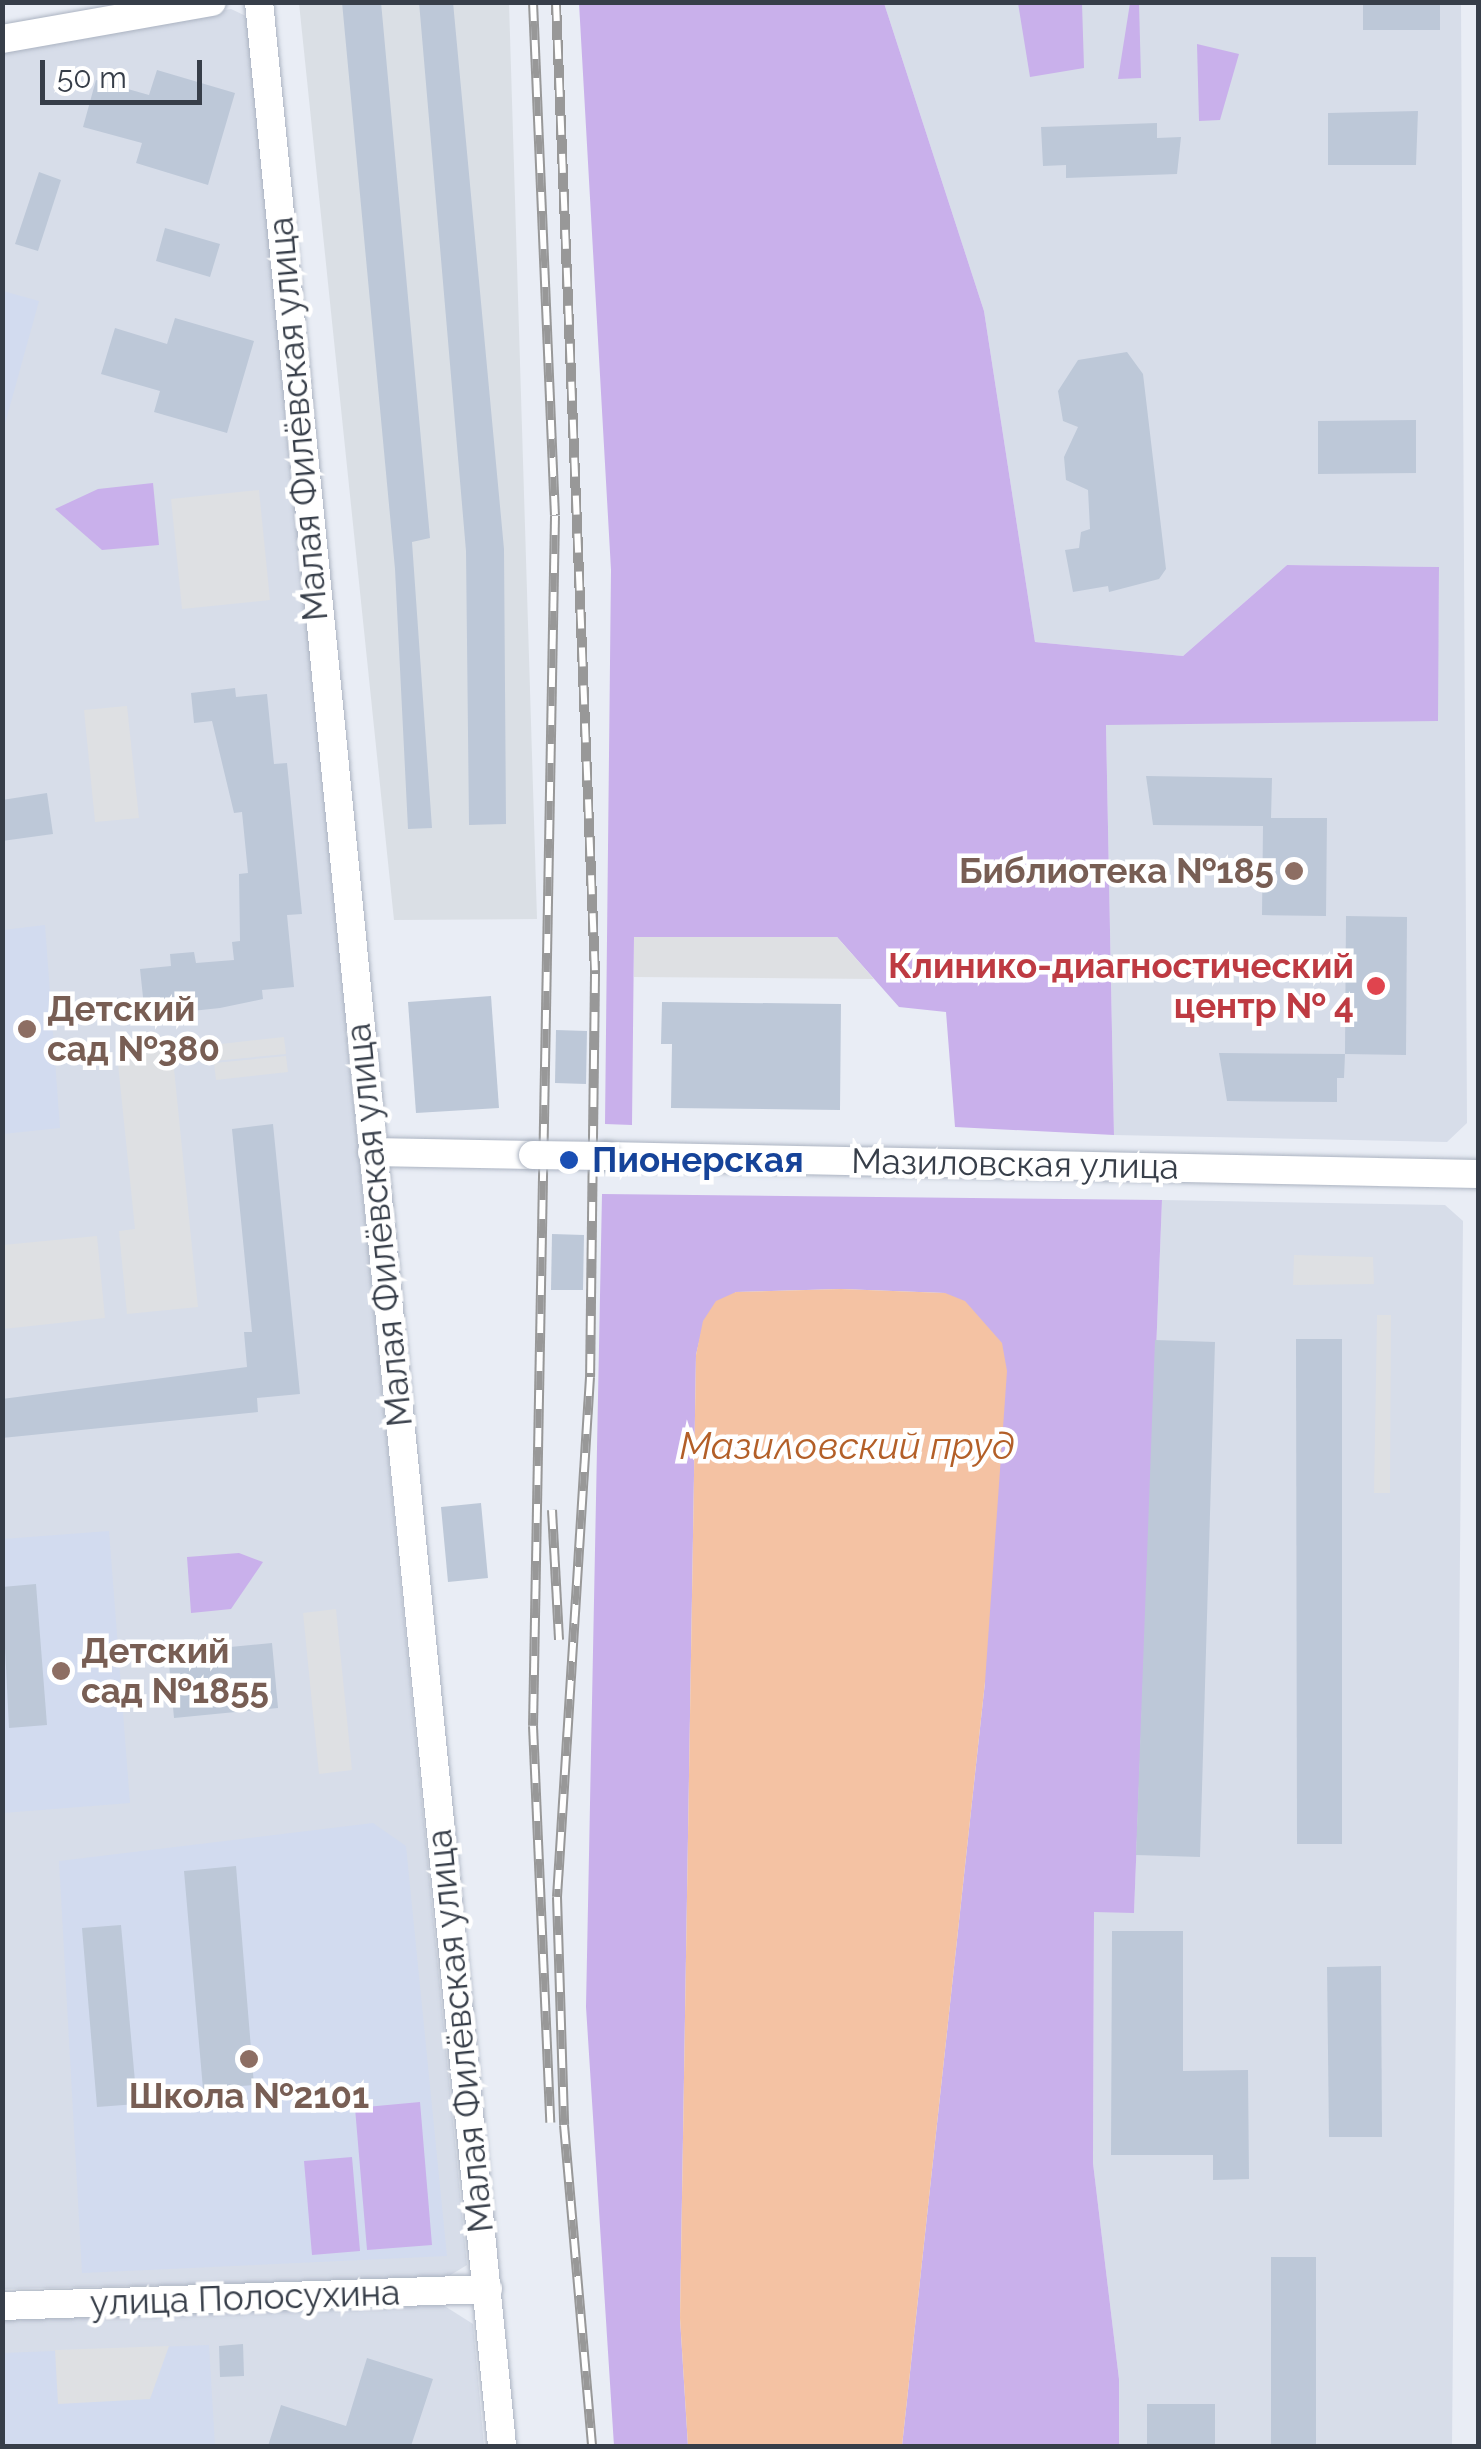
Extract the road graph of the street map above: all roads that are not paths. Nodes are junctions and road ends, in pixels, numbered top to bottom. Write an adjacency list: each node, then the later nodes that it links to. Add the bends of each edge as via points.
1 (212, 2): 3 (street)
2 (259, 2): 4 (street, Малая Филёвская улица)
3 (2, 38)
4 (372, 1152): 5 (street, Мазиловская улица, bridge); 6 (street, Малая Филёвская улица)
5 (1478, 1174)
6 (488, 2289): 7 (street, улица Полосухина); 8 (street, Малая Филёвская улица)
7 (2, 2306)
8 (502, 2446)

